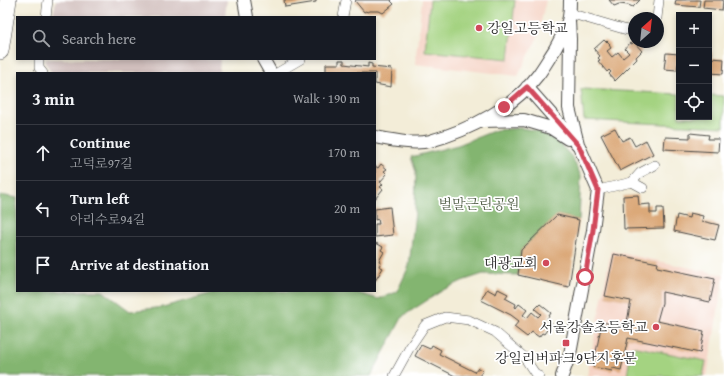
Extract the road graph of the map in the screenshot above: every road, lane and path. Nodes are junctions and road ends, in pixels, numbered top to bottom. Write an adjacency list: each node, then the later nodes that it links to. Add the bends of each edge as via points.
1 (8, 0): 13 (highway)
2 (48, 0): 8 (street)
3 (244, 0): 9 (street)
4 (346, 0): 10 (street)
5 (570, 0): 11 (street)
6 (658, 0): 7 (street)
7 (657, 12)
8 (46, 16)
9 (247, 16)
10 (343, 16)
11 (569, 17): 12 (street); 20 (street, via 547,62); 23 (street, via 569,108)
12 (628, 30)
13 (0, 51)
14 (40, 60): 17 (street)
15 (265, 60): 18 (street)
16 (299, 60): 19 (street)
17 (42, 72)
18 (271, 72)
19 (279, 72)
20 (527, 87): 21 (street, via 504,107); 23 (street)
21 (481, 121): 22 (street, via 429,141 401,142); 23 (street, via 524,120 551,128)
22 (376, 138)
23 (579, 146): 27 (street)
24 (655, 165): 25 (street, via 640,173)
25 (632, 182): 26 (street); 27 (street)
26 (643, 188)
27 (598, 190): 30 (street, via 572,347)
28 (394, 376): 29 (street, via 425,325 445,317 469,320 495,332 524,357)
29 (539, 376)
30 (562, 376)

